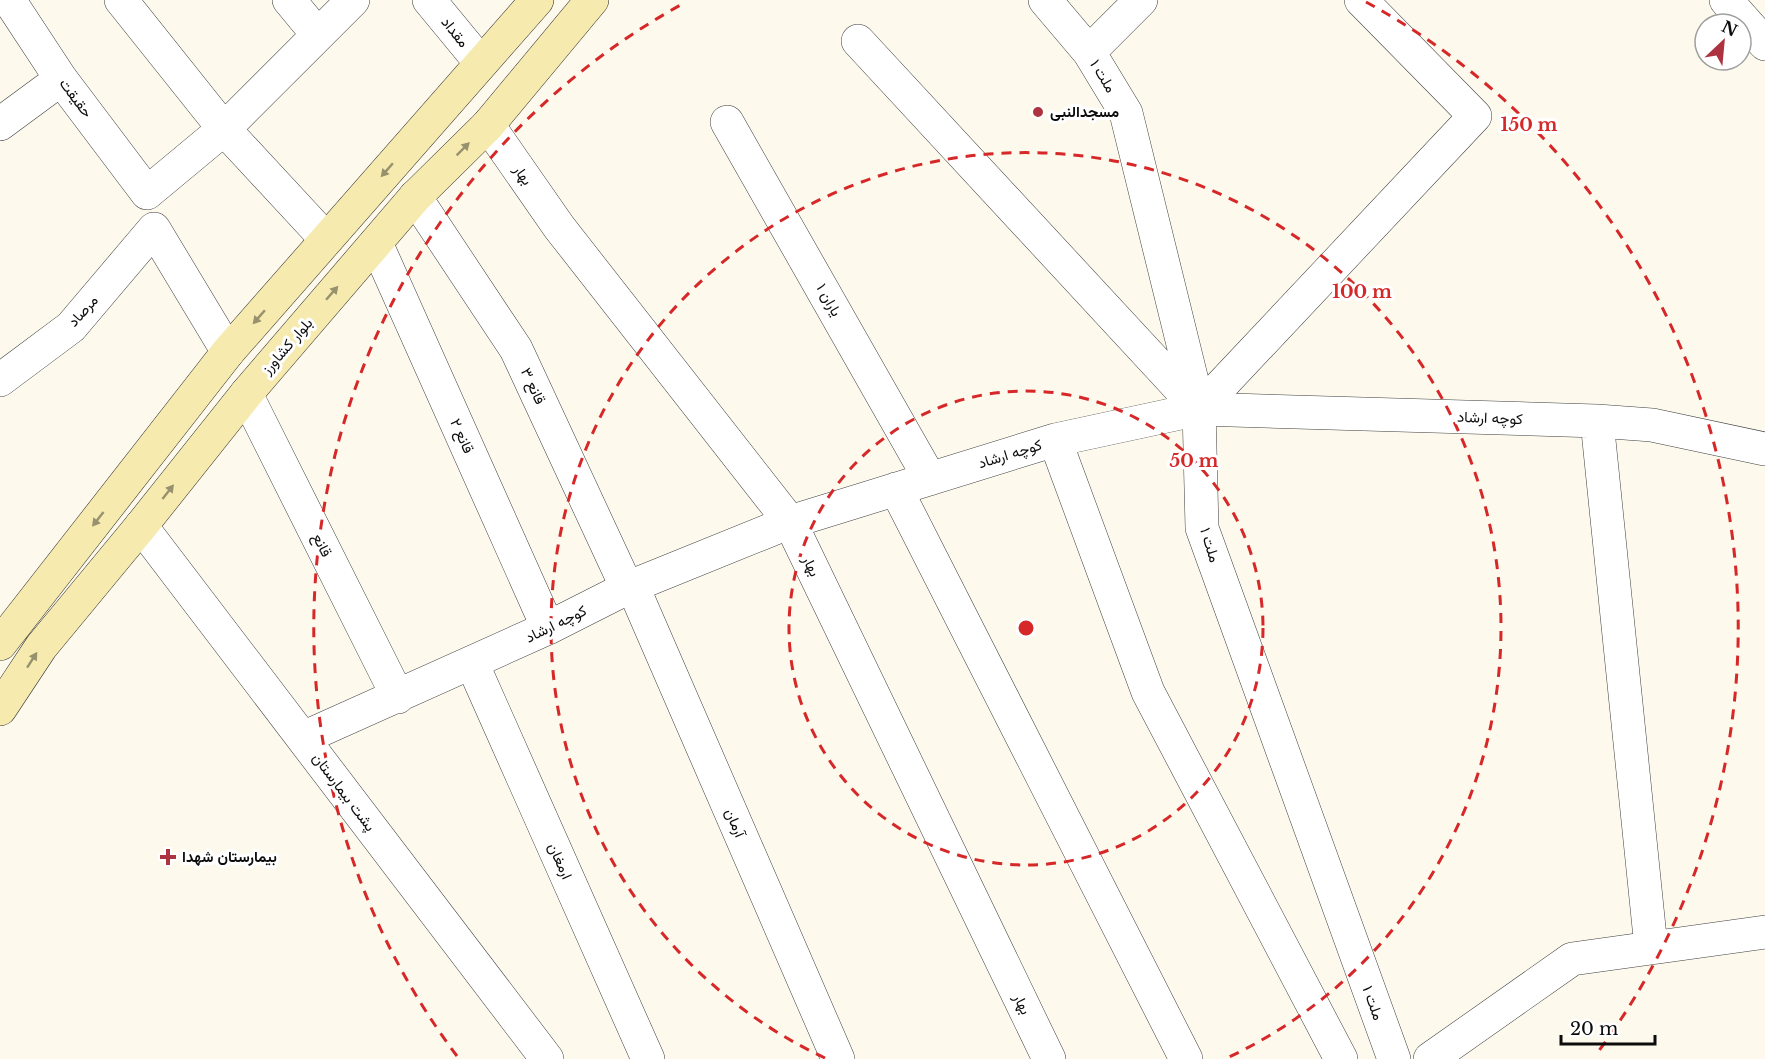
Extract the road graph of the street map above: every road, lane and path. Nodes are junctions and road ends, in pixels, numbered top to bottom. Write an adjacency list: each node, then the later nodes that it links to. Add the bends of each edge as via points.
1 (9, 0): 17 (street, حقیقت)
2 (121, 0): 21 (street)
3 (289, 0): 12 (street)
4 (353, 0): 12 (street)
5 (429, 0): 16 (street, مقداد)
6 (537, 0): 16 (main road)
7 (592, 0): 20 (main road, بلوار کشاورز)
8 (1045, 0): 15 (street, ملت ۱)
9 (1141, 0): 15 (street)
10 (1361, 0): 28 (street, via 1475,116)
11 (1726, 0): 14 (street)
12 (318, 35): 21 (street)
13 (858, 41): 28 (street)
14 (1765, 44)
15 (1089, 52): 28 (street, ملت ۱, via 1126,113)
16 (481, 63): 23 (main road, one-way to 23)
17 (61, 79): 19 (street); 21 (street, حقیقت, via 147,193)
18 (727, 122): 32 (street, یاران ۱)
19 (0, 124)
20 (488, 125): 22 (main road, بلوار کشاورز, one-way to 20); 34 (street, بهار, via 560,227)
21 (224, 129): 23 (street)
22 (415, 197): 24 (main road, بلوار کشاورز); 36 (street, قانع ۳, via 516,348)
23 (326, 239): 25 (main road, one-way to 25)
24 (376, 243): 27 (main road, بلوار کشاورز, one-way to 24); 37 (street, قانع ۲)
25 (228, 352): 26 (street, مرصاد, via 154,229 71,327); 38 (main road, one-way to 38)
26 (0, 380)
27 (246, 394): 35 (main road, بلوار کشاورز, one-way to 27); 40 (street, قانع)
28 (1199, 408): 29 (street, کوچه ارشاد); 30 (street, کوچه ارشاد); 51 (street, ملت ۱, via 1202,528)
29 (1597, 421): 31 (street, کوچه ارشاد, via 1652,425); 44 (street)
30 (1056, 440): 32 (street, کوچه ارشاد); 50 (street, via 1148,692)
31 (1765, 449)
32 (930, 478): 33 (street, کوچه ارشاد)
33 (896, 489): 34 (street, کوچه ارشاد); 49 (street)
34 (790, 522): 36 (street, کوچه ارشاد); 48 (street, بهار)
35 (141, 526): 41 (main road, بلوار کشاورز, one-way to 35, via 41,647); 42 (street, پشت بیمارستان)
36 (630, 587): 37 (street, کوچه ارشاد); 47 (street, آرمان)
37 (548, 628): 39 (street, کوچه ارشاد)
38 (0, 644)
39 (472, 663): 40 (street, کوچه ارشاد); 46 (street, ارمغان)
40 (398, 697): 42 (street, کوچه ارشاد)
41 (0, 709)
42 (303, 738): 45 (street, پشت بیمارستان)
43 (1765, 932): 44 (street)
44 (1651, 947): 52 (street, via 1572,959)
45 (547, 1059)
46 (648, 1059)
47 (838, 1059)
48 (1048, 1059)
49 (1186, 1059)
50 (1341, 1059)
51 (1394, 1059)
52 (1430, 1059)

